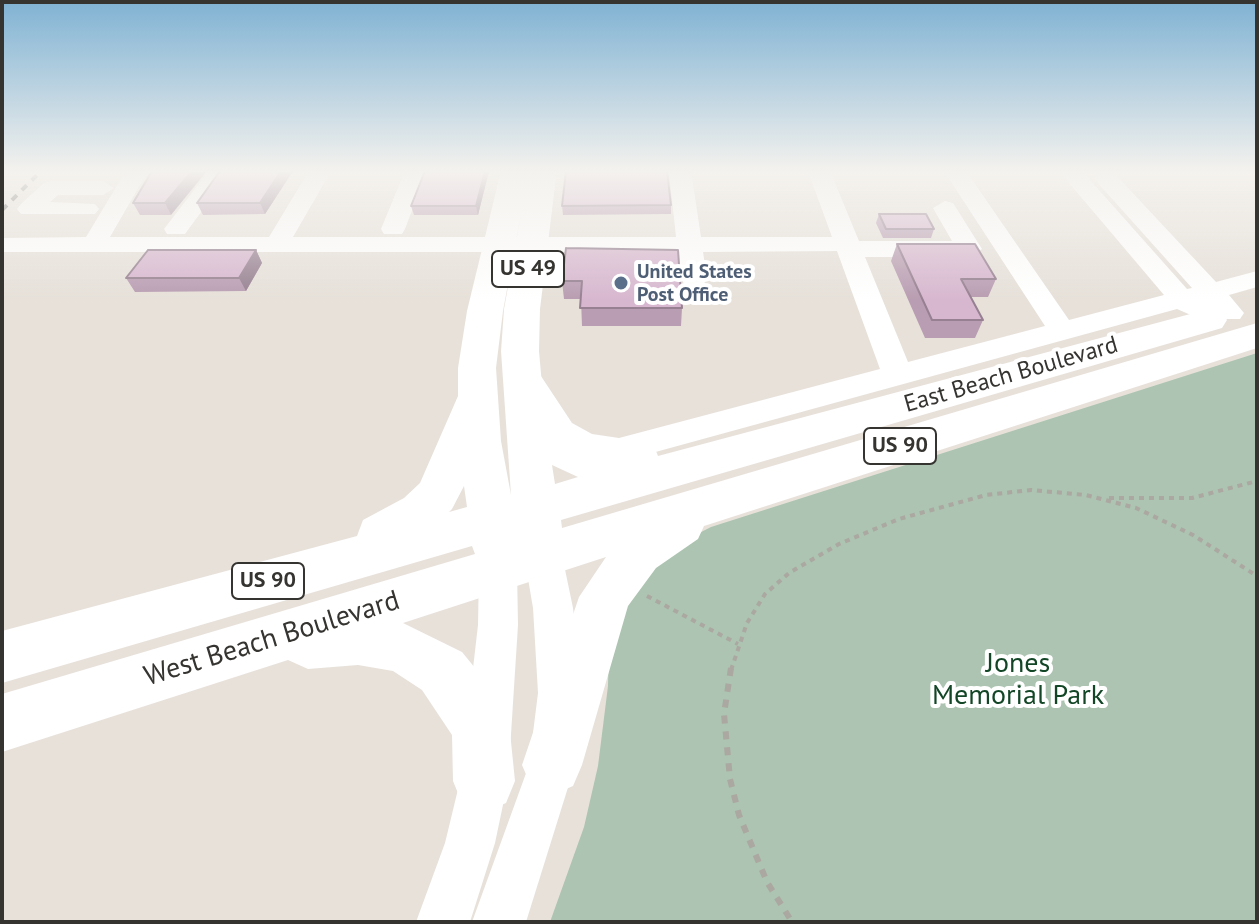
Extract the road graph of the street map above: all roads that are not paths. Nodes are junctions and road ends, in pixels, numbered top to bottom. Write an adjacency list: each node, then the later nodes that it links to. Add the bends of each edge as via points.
1 (24, 214): 16 (street)
2 (112, 214): 19 (street)
3 (187, 214): 14 (street)
4 (295, 214): 17 (street)
5 (399, 214): 15 (street)
6 (516, 214): 20 (main road, US 49)
7 (526, 214): 20 (main road, US 49)
8 (686, 214): 18 (street)
9 (836, 214): 21 (street)
10 (949, 214): 21 (street, via 969,249)
11 (981, 214): 25 (street)
12 (1118, 214): 24 (street)
13 (1138, 214): 24 (street)
14 (176, 229): 17 (street); 19 (street)
15 (393, 229): 17 (street); 20 (street)
16 (3, 236): 19 (street)
17 (281, 237): 19 (street); 20 (street)
18 (689, 237): 20 (street); 21 (street); 22 (street)
19 (98, 238)
20 (517, 238): 26 (main road, US 49); 28 (main road, US 49, via 479,348)
21 (846, 241): 27 (street)
22 (694, 279)
23 (1257, 279): 24 (street)
24 (1225, 311): 25 (main road, East Beach Boulevard / US 90); 30 (main road, East Beach Boulevard / US 90)
25 (1060, 347): 27 (street); 29 (main road, via 1009,366 613,468 575,459); 31 (main road, East Beach Boulevard / US 90)
26 (520, 368): 27 (street, via 560,431 585,446 608,450); 29 (main road, US 49)
27 (898, 376)
28 (479, 387): 31 (main road, US 49, via 480,441); 33 (main road, via 436,496 393,528)
29 (525, 426): 31 (main road, US 49)
30 (714, 503): 32 (main road, East Beach Boulevard / US 90); 37 (main road, via 639,553 605,597)
31 (513, 511): 32 (main road, US 49); 33 (main road, US 90)
32 (520, 562): 34 (main road, West Beach Boulevard / US 90); 37 (street, via 553,608 560,693); 38 (street, via 498,625)
33 (306, 570): 35 (main road, US 90)
34 (230, 651): 36 (main road, West Beach Boulevard / US 90); 38 (main road, via 358,640 403,648 424,658 464,699 481,732)
35 (2, 657)
36 (2, 723)
37 (552, 765): 40 (street)
38 (484, 781): 39 (street)
39 (443, 922)
40 (499, 922)

